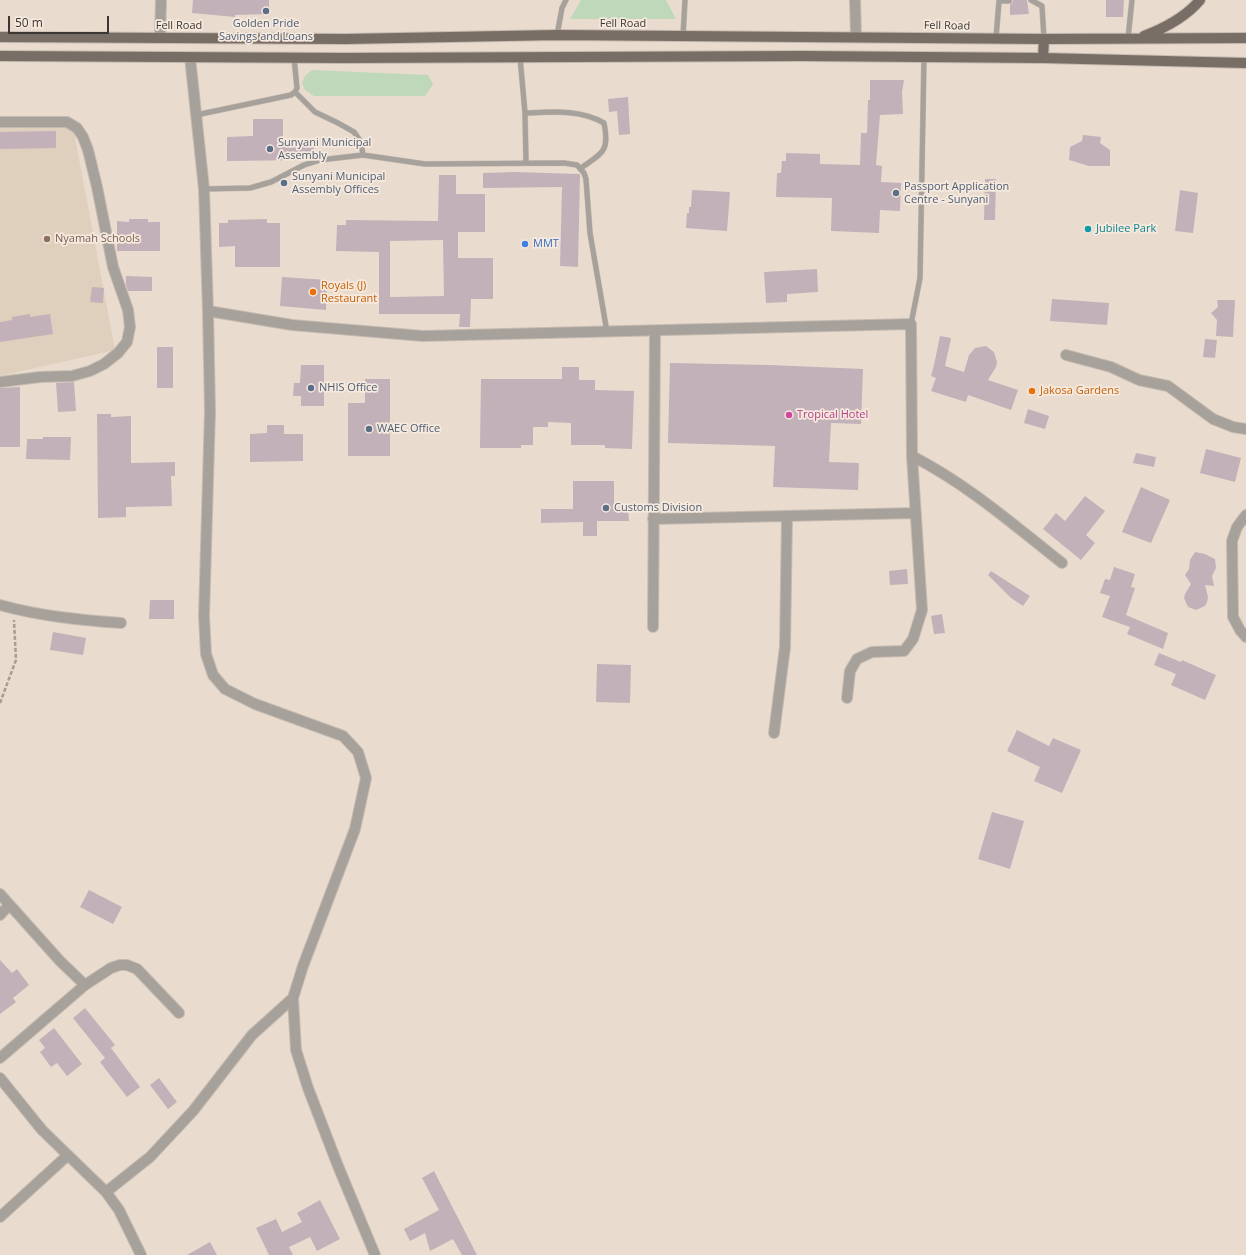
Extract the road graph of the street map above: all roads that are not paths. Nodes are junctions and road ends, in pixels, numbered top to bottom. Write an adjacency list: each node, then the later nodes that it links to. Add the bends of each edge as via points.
1 (161, 0): 14 (street)
2 (566, 0): 10 (lane)
3 (685, 0): 11 (lane)
4 (855, 0): 12 (street)
5 (999, 0): 9 (lane); 15 (lane)
6 (1031, 0): 18 (lane, via 1042,6)
7 (1132, 0): 16 (lane)
8 (1200, 0): 16 (main road, via 1194,8 1160,30)
9 (1009, 1)
10 (557, 35): 11 (main road, Fell Road); 14 (main road, Fell Road, via 345,39)
11 (683, 36): 12 (main road, Fell Road)
12 (856, 36): 15 (main road, Fell Road)
13 (0, 37): 14 (main road, Fell Road)
14 (160, 38)
15 (996, 38): 18 (main road, Fell Road)
16 (1132, 38): 17 (main road, Fell Road); 18 (main road, Fell Road)
17 (1246, 38)
18 (1044, 39): 24 (main road)
19 (0, 56): 20 (main road)
20 (190, 57): 23 (main road); 28 (street)
21 (520, 57): 22 (main road); 23 (main road); 27 (lane)
22 (924, 57): 24 (main road); 35 (lane, via 920,278)
23 (294, 58): 26 (lane, via 297,88)
24 (1043, 58): 25 (main road)
25 (1246, 63)
26 (295, 92): 28 (lane, via 291,95); 30 (lane, via 315,112 354,132 361,142)
27 (525, 113): 31 (lane); 32 (lane, via 576,113 604,123 605,149)
28 (196, 115): 33 (street)
29 (0, 122): 39 (street, via 67,122 77,128 83,137 97,187 113,268 128,310 130,327 127,342 118,353 90,371 72,376)
30 (363, 155): 31 (lane, via 425,164); 33 (lane, via 320,160 271,182 250,188)
31 (526, 163): 32 (lane, via 574,164)
32 (581, 168): 37 (lane, via 586,179 590,233)
33 (204, 189): 34 (street)
34 (208, 311): 37 (street, via 292,325 424,336); 57 (street, via 210,411 204,616 206,654 213,675 225,689 255,704 343,736 358,752 366,778 356,829)
35 (911, 324): 36 (street); 41 (street)
36 (655, 331): 37 (street); 45 (street)
37 (607, 332)
38 (1066, 355): 40 (street, via 1112,367 1139,380 1168,386 1213,419)
39 (0, 382)
40 (1246, 429)
41 (912, 456): 42 (street); 46 (street, via 976,494)
42 (916, 513): 44 (street); 51 (street, via 922,610 913,639 904,651 872,652 857,659 850,671)
43 (1246, 515): 50 (street, via 1237,527 1232,541 1233,617)
44 (787, 516): 45 (street); 52 (street, via 785,647)
45 (654, 519): 49 (street)
46 (1062, 563)
47 (0, 606): 48 (street, via 67,619)
48 (121, 623)
49 (653, 627)
50 (1246, 637)
51 (847, 698)
52 (774, 733)
53 (0, 894): 54 (street)
54 (9, 905): 55 (street); 56 (street)
55 (0, 915)
56 (85, 985): 58 (street, via 111,968 127,965 137,969); 59 (street)
57 (293, 998): 62 (street, via 252,1035 193,1111 150,1157); 65 (street, via 296,1050 308,1088)
58 (179, 1013)
59 (0, 1058)
60 (0, 1078): 61 (street, via 42,1130)
61 (68, 1155): 62 (street); 63 (street)
62 (106, 1192): 64 (street, via 119,1210)
63 (0, 1216)
64 (141, 1255)
65 (375, 1255)

